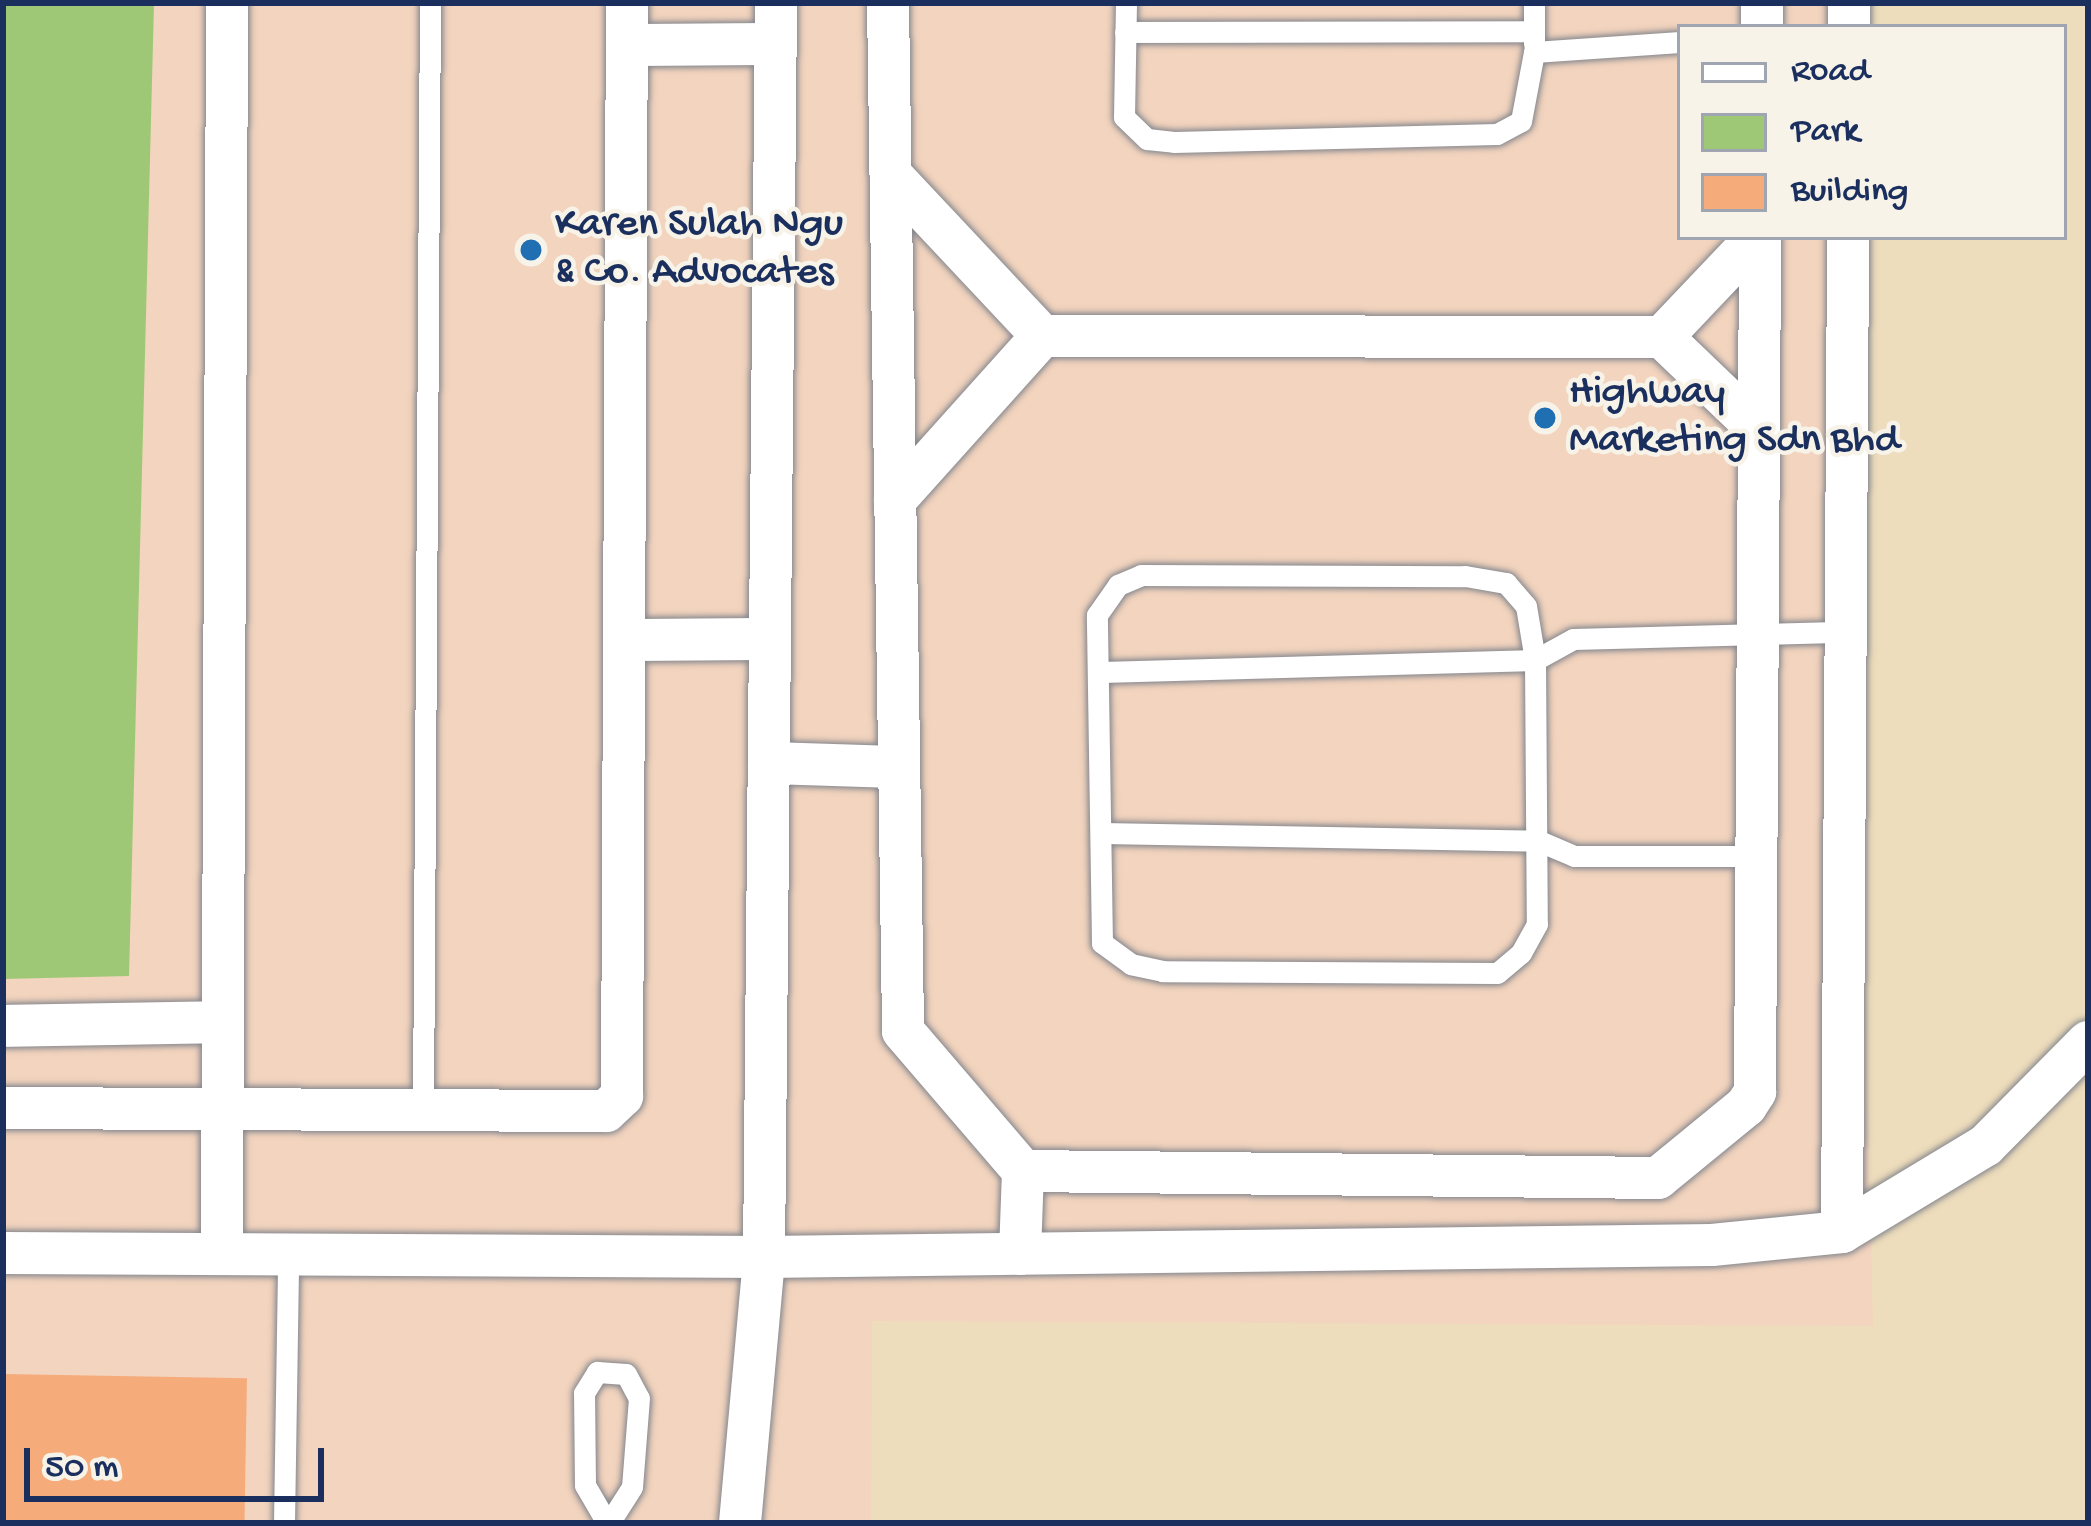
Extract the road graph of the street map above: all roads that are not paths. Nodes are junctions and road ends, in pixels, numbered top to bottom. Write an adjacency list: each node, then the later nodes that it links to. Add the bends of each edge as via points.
1 (227, 3): 30 (street)
2 (430, 3): 35 (lane)
3 (888, 3): 11 (street)
4 (1126, 3): 8 (lane)
5 (1534, 3): 9 (lane)
6 (627, 24): 7 (street); 22 (street)
7 (776, 24): 21 (street)
8 (1126, 32): 9 (lane); 9 (lane, via 1124,117 1147,139 1174,142 1497,134 1521,121)
9 (1534, 42): 10 (lane)
10 (1677, 43)
11 (891, 175): 15 (street); 18 (street)
12 (1755, 240): 16 (street)
13 (1758, 240): 17 (street)
14 (1848, 240): 19 (street)
15 (1042, 336): 16 (street); 18 (street)
16 (1662, 337): 17 (street)
17 (1759, 430): 20 (street)
18 (896, 500): 26 (street)
19 (1846, 632): 20 (lane); 37 (street)
20 (1758, 637): 23 (lane, via 1573,639); 29 (street)
21 (770, 639): 22 (street); 25 (street)
22 (626, 640): 35 (street, via 622,1096 606,1111)
23 (1535, 660): 24 (lane); 24 (lane, via 1526,606 1506,583 1466,576 1141,575 1118,585 1097,614); 28 (lane)
24 (1103, 672): 27 (lane)
25 (769, 764): 26 (street); 42 (street)
26 (897, 767): 36 (street, via 903,1031)
27 (1102, 833): 28 (lane); 28 (lane, via 1102,943 1131,964 1163,971 1497,974 1537,924)
28 (1539, 841): 29 (lane, via 1574,856)
29 (1756, 856): 36 (street, via 1755,1092 1658,1178)
30 (223, 1022): 31 (street); 34 (street)
31 (3, 1026)
32 (2088, 1042): 37 (street, via 1986,1145)
33 (3, 1108): 34 (street)
34 (222, 1108): 35 (street); 39 (street)
35 (423, 1110)
36 (1023, 1172): 40 (street)
37 (1842, 1232): 40 (street, via 1712,1245)
38 (3, 1252): 39 (street)
39 (222, 1254): 41 (street)
40 (1020, 1254): 42 (street)
41 (288, 1255): 42 (street); 43 (lane)
42 (764, 1257): 45 (street)
43 (284, 1523)
44 (608, 1523): 44 (lane, via 585,1485 584,1393 597,1372 626,1373 639,1398 632,1487)
45 (740, 1523)

